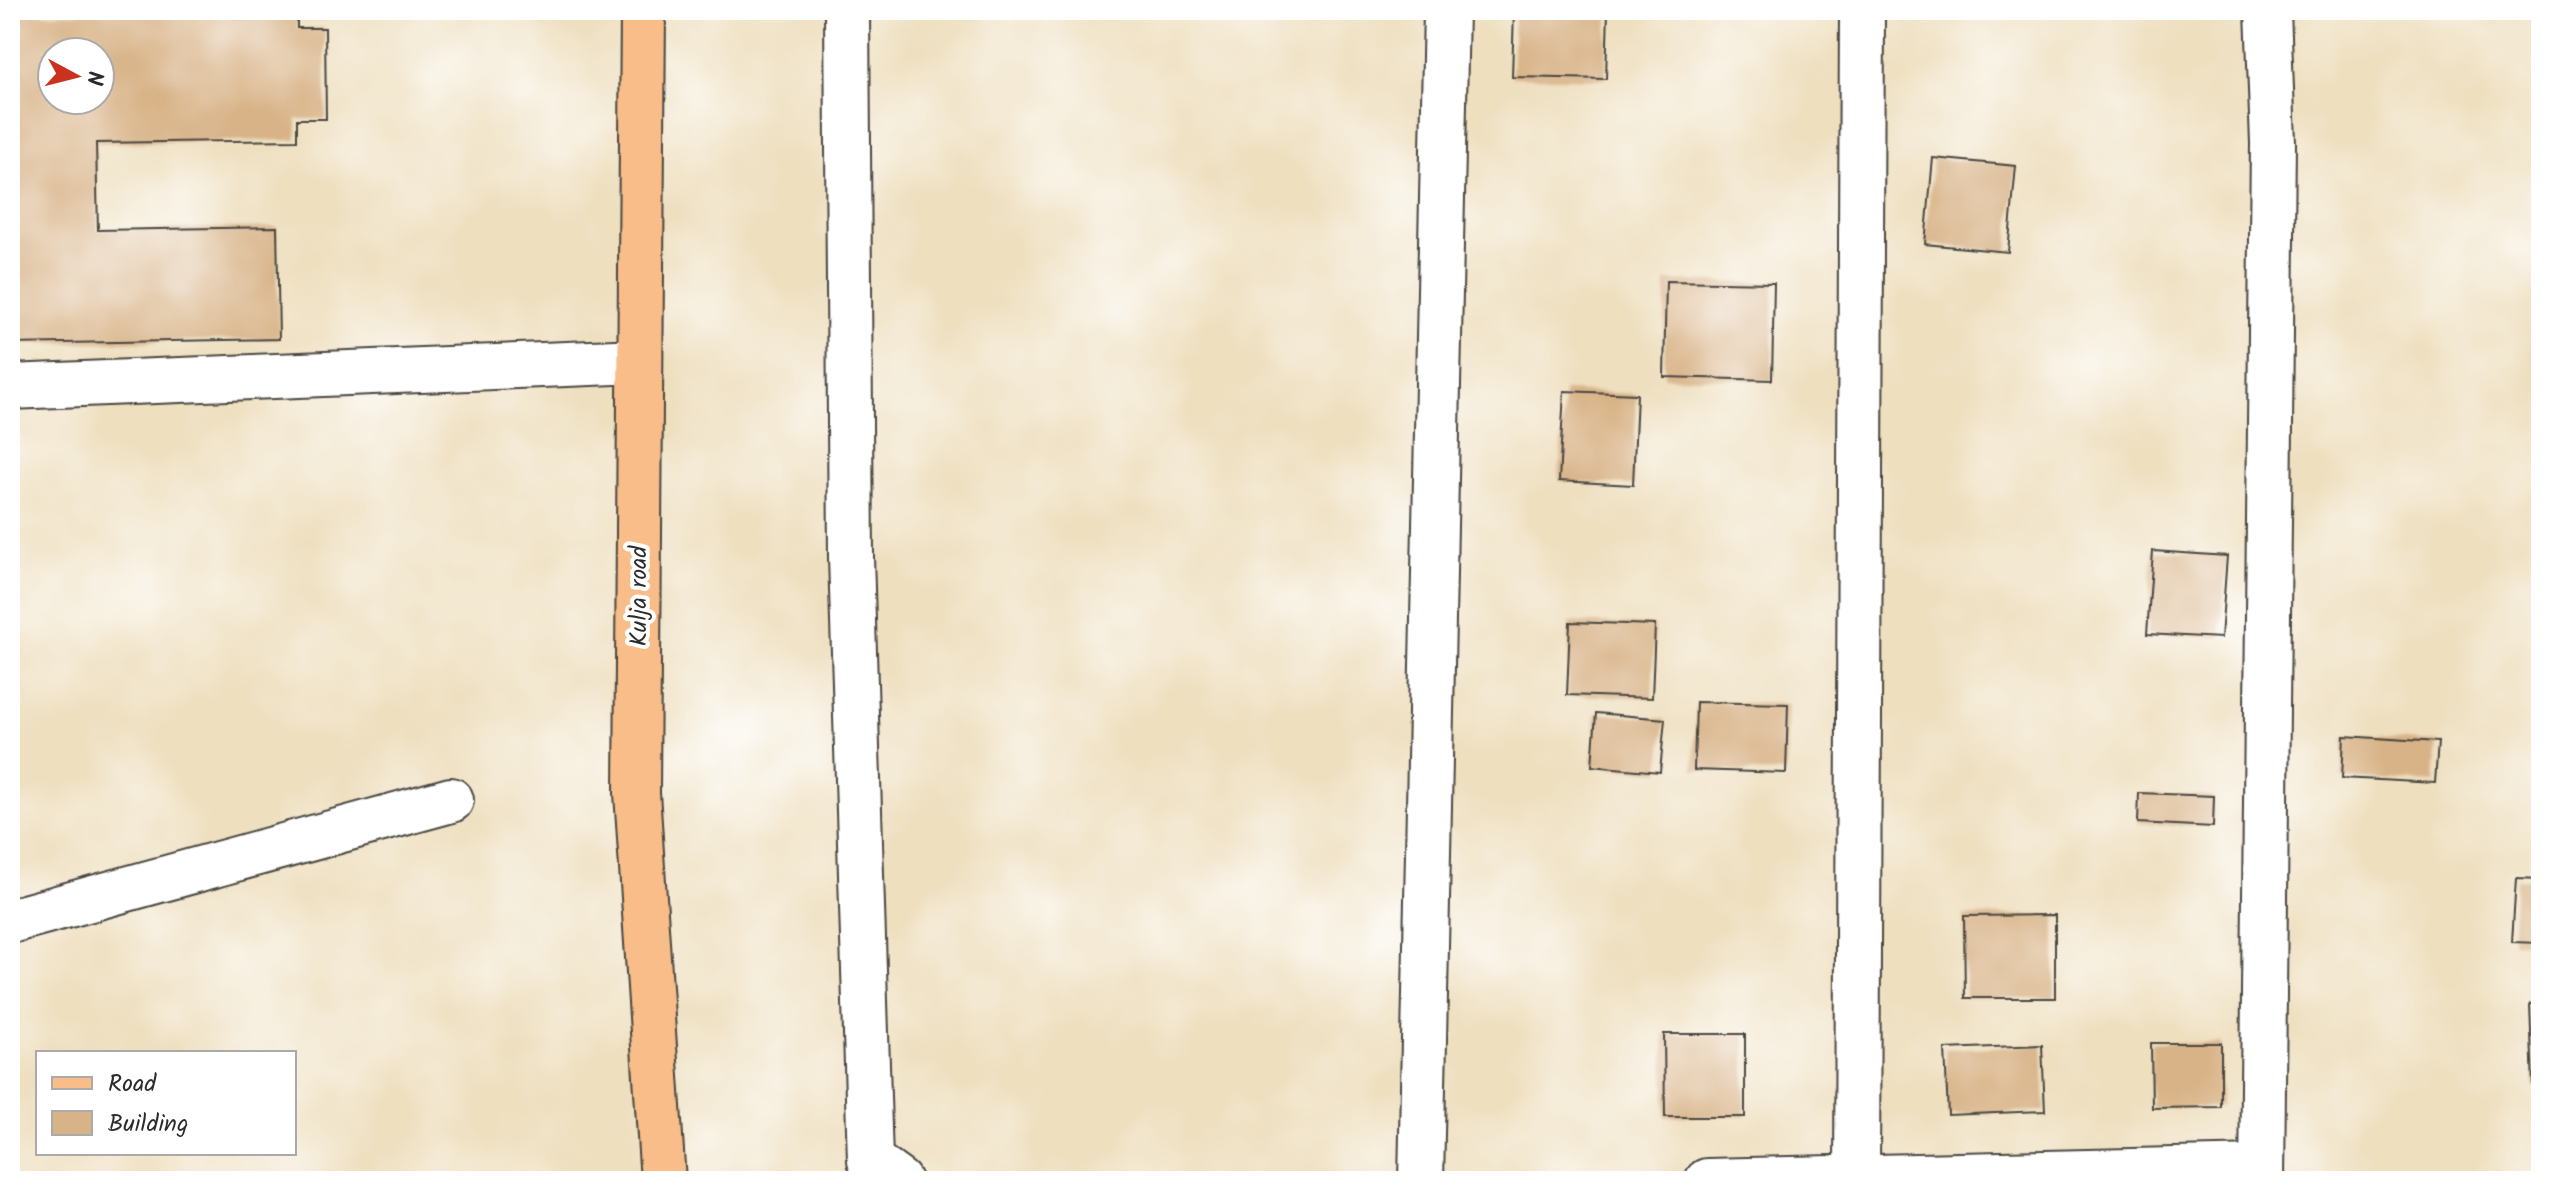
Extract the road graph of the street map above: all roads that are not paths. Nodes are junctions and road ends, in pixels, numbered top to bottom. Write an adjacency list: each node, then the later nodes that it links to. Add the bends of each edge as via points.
1 (643, 10): 6 (main road, Kulja road)
2 (847, 10): 10 (street, via 851,557)
3 (1446, 10): 14 (street)
4 (1862, 10): 12 (street)
5 (2268, 10): 11 (street, via 2273,143)
6 (640, 361): 7 (street); 13 (main road, Kulja road, via 637,793)
7 (10, 387)
8 (451, 800): 9 (street)
9 (10, 921)
10 (879, 1174)
11 (2262, 1174): 12 (street)
12 (1857, 1179): 15 (street)
13 (663, 1181)
14 (1421, 1181)
15 (1707, 1181)

